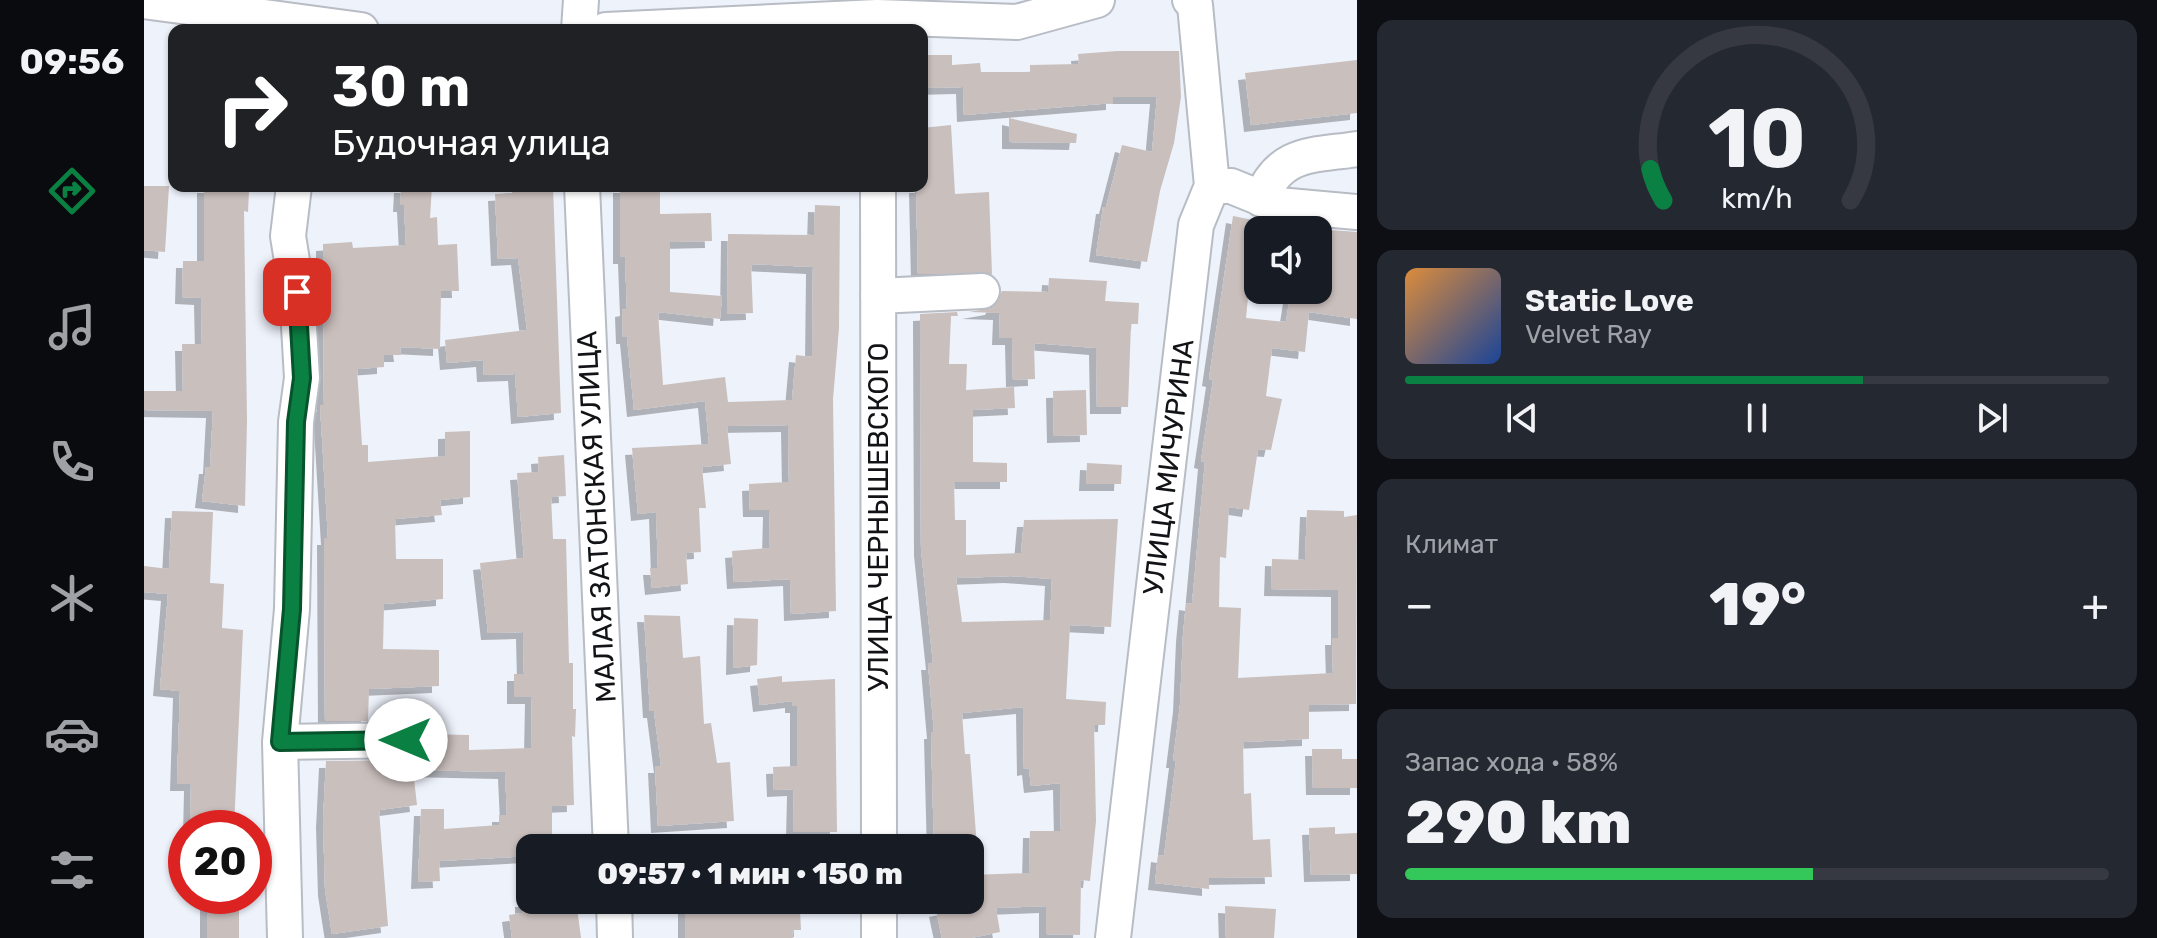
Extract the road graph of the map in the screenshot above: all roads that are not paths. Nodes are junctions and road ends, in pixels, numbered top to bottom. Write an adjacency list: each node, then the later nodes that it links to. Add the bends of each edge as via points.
1 (581, 0): 7 (street)
2 (1097, 0): 5 (street, via 1017,22)
3 (1190, 0): 10 (street, УЛИЦА МИЧУРИНА, via 1195,5)
4 (144, 1): 6 (street)
5 (876, 16): 8 (street)
6 (271, 24)
7 (579, 24)
8 (722, 24)
9 (1357, 149): 14 (street, via 1288,160)
10 (1212, 186): 14 (street, via 1231,186); 27 (street, УЛИЦА МИЧУРИНА, via 1196,225)
11 (293, 192): 19 (street, via 288,236 302,378)
12 (582, 192): 20 (street, МАЛАЯ ЗАТОНСКАЯ УЛИЦА)
13 (878, 192): 17 (street, УЛИЦА ЧЕРНЫШЕВСКОГО)
14 (1261, 199): 15 (street)
15 (1357, 212)
16 (982, 291): 17 (street)
17 (878, 296): 21 (street, УЛИЦА ЧЕРНЫШЕВСКОГО)
18 (406, 740): 19 (street)
19 (280, 742): 24 (street)
20 (610, 834)
21 (879, 834)
22 (614, 914): 25 (street)
23 (879, 914): 26 (street)
24 (285, 938)
25 (615, 938)
26 (879, 938)
27 (1113, 938)

